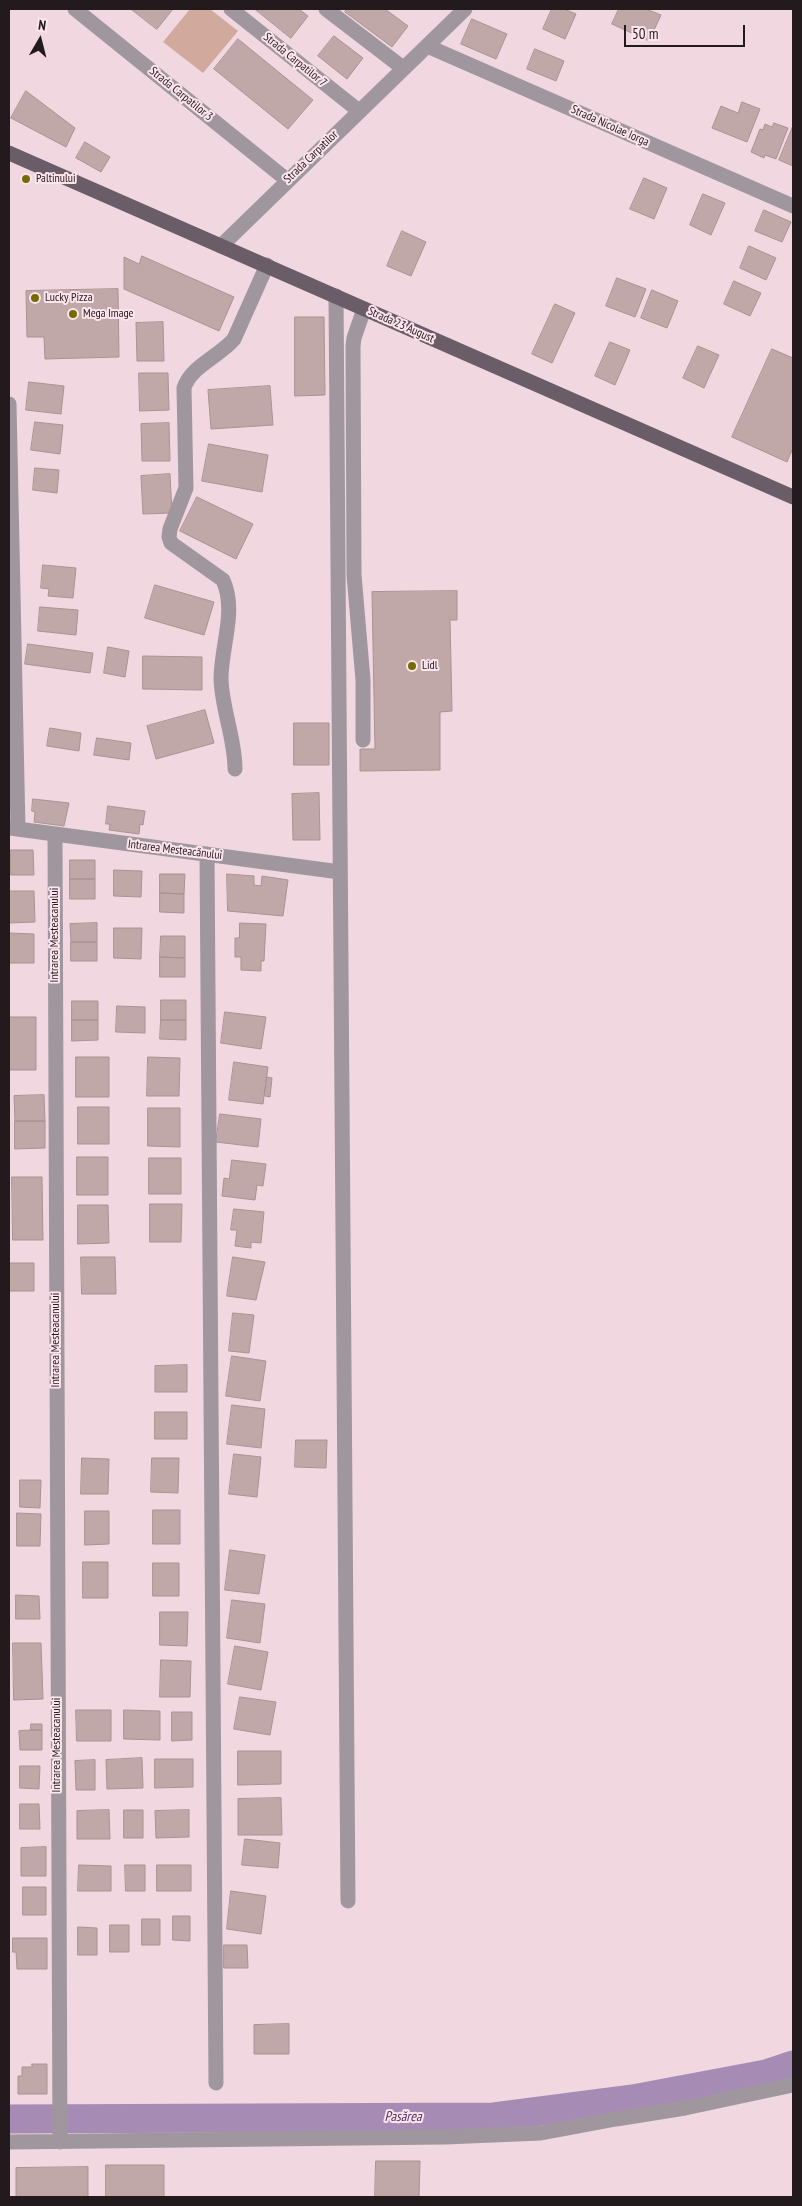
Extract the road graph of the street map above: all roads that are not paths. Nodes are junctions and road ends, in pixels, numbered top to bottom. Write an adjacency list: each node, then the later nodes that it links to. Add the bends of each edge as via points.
1 (75, 9): 9 (street, Strada Carpatilor 3)
2 (231, 9): 7 (street, Strada Carpatilor 7)
3 (326, 9): 6 (street)
4 (465, 9): 5 (street, Strada Carpatilor)
5 (427, 46): 6 (street, Strada Carpatilor); 10 (street, Strada Nicolae Iorga)
6 (403, 68): 7 (street, Strada Carpatilor)
7 (359, 111): 9 (street, Strada Carpatilor)
8 (9, 153): 11 (main road, Strada 23 August)
9 (287, 180): 11 (street, Strada Carpatilor)
10 (793, 206)
11 (221, 246): 12 (main road, Strada 23 August)
12 (267, 266): 13 (main road, Strada 23 August); 19 (street, via 234,339 187,379 184,388 186,488 169,536 171,543 223,580 227,589 221,677)
13 (336, 296): 14 (main road, Strada 23 August); 23 (street)
14 (364, 308): 16 (main road, Strada 23 August); 18 (street, via 353,346 354,575 363,680)
15 (9, 404): 17 (street)
16 (793, 497)
17 (10, 554): 20 (street)
18 (363, 740)
19 (235, 769)
20 (13, 829): 21 (street, Intrarea Mesteacănului)
21 (55, 834): 22 (street, Intrarea Mesteacănului); 28 (street, Intrarea Mesteacanului)
22 (207, 854): 23 (street, Intrarea Mesteacănului); 25 (street)
23 (340, 872): 24 (street)
24 (348, 1901)
25 (216, 2082)
26 (793, 2085): 28 (street, via 541,2133)
27 (9, 2142): 28 (street)
28 (60, 2142)

